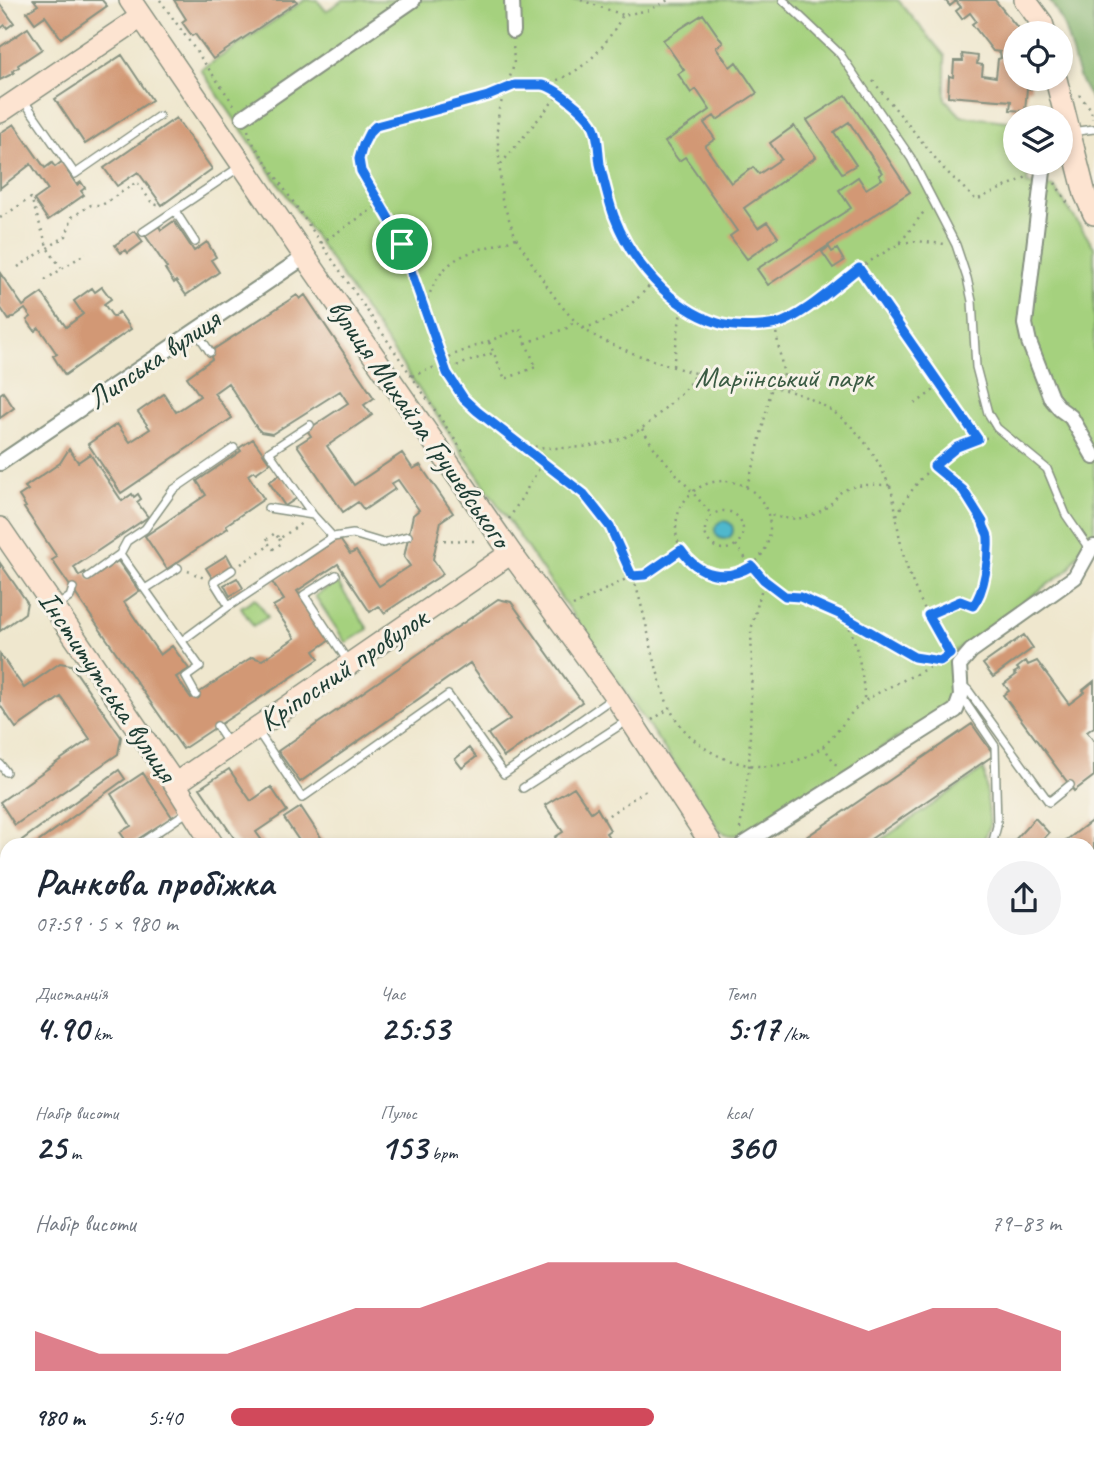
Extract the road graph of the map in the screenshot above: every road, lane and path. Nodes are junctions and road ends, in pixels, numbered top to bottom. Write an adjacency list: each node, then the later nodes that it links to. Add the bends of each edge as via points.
1 (160, 0): 19 (path)
2 (413, 0): 19 (street)
3 (512, 0): 11 (street)
4 (581, 0): 9 (path)
5 (668, 0): 9 (path, via 650,10)
6 (783, 0): 30 (lane, via 840,54 911,158)
7 (1025, 0): 10 (main road)
8 (136, 8): 16 (main road); 23 (main road, вулиця Михайла Грушевського)
9 (623, 15): 13 (path, via 591,61)
10 (1041, 21)
11 (513, 31): 14 (path, via 514,65)
12 (872, 79): 25 (path, via 944,169 976,200)
13 (544, 85): 14 (path); 15 (path)
14 (505, 88): 24 (path, via 498,119); 29 (path, via 373,128 363,145 360,166)
15 (559, 94): 24 (path); 46 (path, via 592,124 613,214 632,252)
16 (22, 98): 17 (main road); 18 (lane, via 75,174)
17 (0, 112)
18 (159, 116)
19 (243, 117): 40 (path, via 251,140)
20 (1094, 128): 21 (lane)
21 (1073, 133)
22 (1073, 156): 28 (main road)
23 (244, 164): 31 (lane); 40 (main road, вулиця Михайла Грушевського)
24 (499, 166): 35 (path, via 505,210)
25 (1031, 175)
26 (1046, 175): 69 (street, via 1025,324 1051,398 1071,416)
27 (1050, 175): 32 (path)
28 (1089, 197): 32 (main road)
29 (380, 203): 40 (path); 48 (path, via 398,234)
30 (933, 203): 37 (path); 38 (lane)
31 (174, 211): 34 (lane); 36 (lane); 39 (path, via 152,203 137,182 102,205 91,205 72,217 66,236)
32 (1084, 214)
33 (0, 218): 39 (path, via 31,198)
34 (143, 232)
35 (516, 238): 48 (path, via 458,256 436,280); 49 (path)
36 (195, 242)
37 (900, 243): 38 (path); 43 (path)
38 (956, 245): 91 (lane, via 972,302 976,367 988,413 997,428 1047,469 1066,515)
39 (48, 249): 42 (path); 44 (path)
40 (314, 250): 52 (street, Липська вулиця); 60 (path); 93 (main road, вулиця Михайла Грушевського)
41 (86, 253): 44 (path)
42 (19, 267)
43 (859, 268): 50 (path, via 797,315); 61 (path)
44 (62, 269): 45 (path)
45 (45, 280)
46 (654, 280): 47 (path); 51 (path, via 634,303)
47 (682, 304): 50 (path, via 728,326); 58 (path)
48 (425, 306): 57 (path)
49 (576, 320): 51 (path); 54 (path, via 567,328)
50 (775, 324): 63 (path)
51 (583, 328): 58 (path, via 608,343)
52 (196, 330): 55 (lane); 71 (street, Липська вулиця)
53 (489, 342): 54 (path, via 520,329); 56 (path); 57 (path, via 453,355)
54 (526, 343): 56 (path, via 536,366 505,379)
55 (210, 352)
56 (494, 353): 57 (path, via 456,366)
57 (443, 364): 60 (path); 67 (path, via 464,399)
58 (673, 366): 59 (path)
59 (695, 373): 62 (path); 66 (path, via 687,387)
60 (412, 376): 72 (path)
61 (941, 385): 64 (path); 73 (path, via 978,439 957,447)
62 (772, 386): 63 (path); 75 (path)
63 (790, 390): 74 (path, via 827,408 855,430)
64 (915, 404)
65 (310, 425): 81 (lane, via 270,452)
66 (642, 429): 67 (path, via 620,439 580,446); 76 (path)
67 (516, 443): 70 (path)
68 (234, 448): 94 (lane, via 173,490)
69 (1094, 457)
70 (543, 462): 78 (path, via 509,519); 99 (path, via 597,508)
71 (0, 463)
72 (473, 466)
73 (934, 466): 80 (path, via 912,488); 109 (path, via 963,490 988,536 983,591 973,606 960,601)
74 (890, 485): 79 (path, via 864,485 840,492 829,506 800,518); 80 (path)
75 (746, 487): 76 (path, via 718,481); 79 (path, via 760,498)
76 (692, 493): 82 (path); 92 (path, via 676,519)
77 (268, 508): 81 (lane)
78 (502, 509)
79 (768, 514): 95 (path, via 768,542)
80 (897, 514): 109 (path, via 909,574)
81 (313, 515): 85 (lane); 86 (path)
82 (712, 516): 90 (path, via 706,527 710,542 720,548); 90 (path, via 724,511 738,517 743,531)
83 (0, 528): 107 (main road, Інститутська вулиця)
84 (408, 536): 85 (lane, via 383,543 353,534)
85 (332, 537): 105 (lane)
86 (279, 539): 89 (path, via 282,543 273,549); 89 (path, via 275,533 267,540)
87 (437, 540): 88 (path)
88 (476, 541)
89 (270, 544): 97 (path)
90 (736, 545): 95 (path)
91 (1092, 548): 113 (street, via 1075,577 971,651 959,665)
92 (681, 550): 95 (path, via 696,568 719,576); 99 (path, via 645,575)
93 (511, 553): 112 (main road, Кріпосний провулок); 115 (main road, вулиця Михайла Грушевського)
94 (120, 554): 100 (lane); 104 (lane)
95 (752, 566): 101 (path)
96 (178, 568): 102 (path); 104 (lane)
97 (232, 570): 102 (lane)
98 (336, 575): 112 (lane, via 304,595)
99 (632, 576): 106 (path); 117 (path)
100 (89, 577)
101 (764, 580): 108 (path, via 785,596 800,597); 124 (path, via 751,630)
102 (214, 582): 105 (lane)
103 (73, 588): 107 (lane, via 71,597)
104 (145, 589): 110 (lane)
105 (229, 606): 110 (lane)
106 (572, 607)
107 (55, 608): 127 (main road, Інститутська вулиця)
108 (841, 615): 111 (path, via 914,657); 116 (path, via 859,663)
109 (928, 615): 111 (path, via 950,654)
110 (183, 640): 114 (lane, via 200,667 186,677)
111 (940, 661): 116 (path)
112 (349, 664): 120 (main road, Кріпосний провулок)
113 (960, 689): 128 (lane, via 968,690 1049,802); 137 (street, via 956,710); 138 (lane, via 995,746)
114 (196, 695)
115 (615, 696): 118 (main road, вулиця Михайла Грушевського); 120 (lane, via 504,774 448,695 302,798)
116 (864, 701): 122 (path)
117 (670, 708): 118 (path); 124 (path, via 704,746)
118 (640, 720): 129 (lane); 135 (main road, вулиця Михайла Грушевського)
119 (217, 726): 121 (lane)
120 (256, 729): 121 (main road, Кріпосний провулок)
121 (230, 746): 127 (main road, Кріпосний провулок)
122 (823, 746): 124 (path, via 791,764); 126 (path)
123 (0, 764): 125 (lane)
124 (750, 767): 136 (path)
125 (6, 772)
126 (843, 774)
127 (175, 784): 131 (main road, Інститутська вулиця)
128 (1070, 785)
129 (523, 788)
130 (649, 788): 132 (path)
131 (190, 810): 133 (lane); 134 (main road, Інститутська вулиця)
132 (603, 819)
133 (148, 838)
134 (208, 838)
135 (708, 838)
136 (741, 838)
137 (743, 838)
138 (994, 838)

